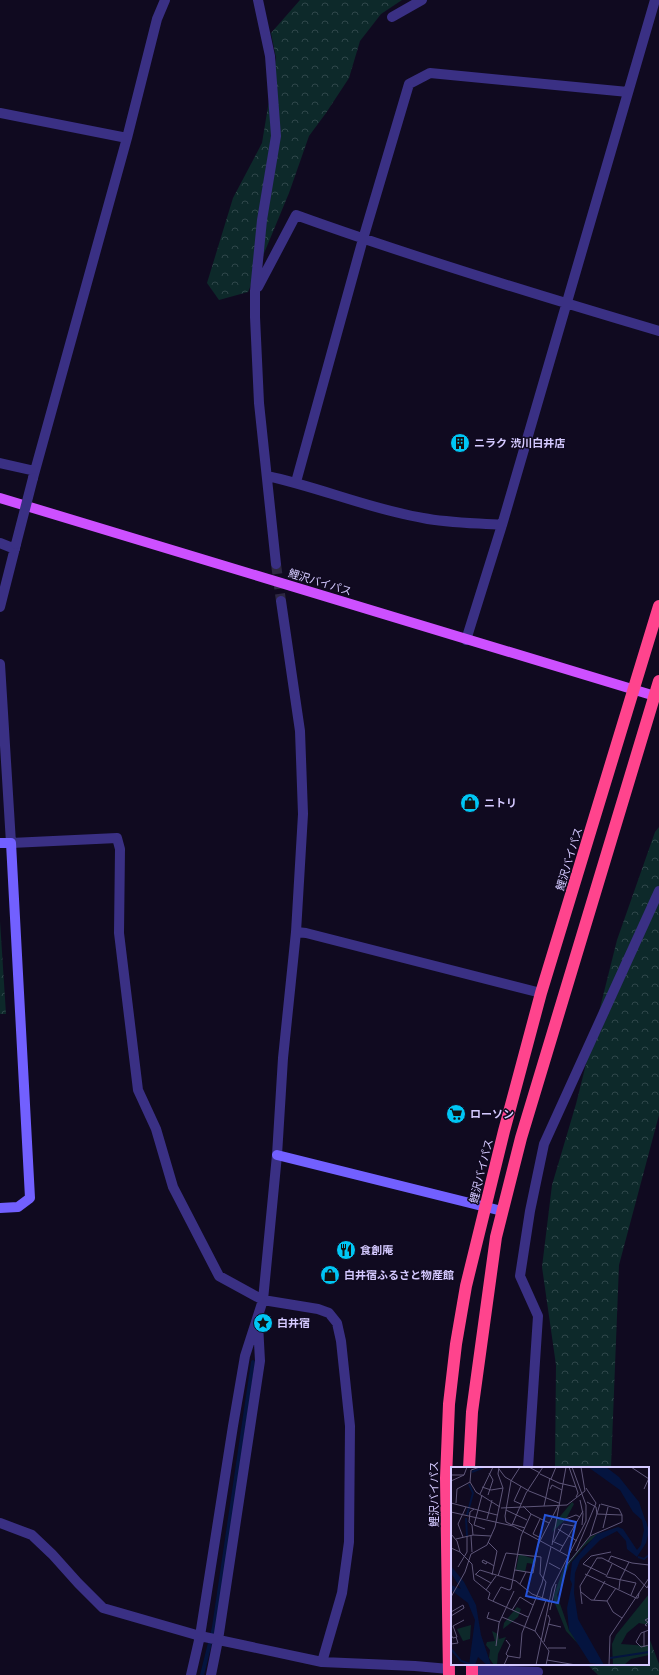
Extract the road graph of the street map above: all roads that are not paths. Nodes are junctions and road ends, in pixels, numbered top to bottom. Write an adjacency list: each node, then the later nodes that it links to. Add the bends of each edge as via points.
1 (165, 0): 8 (street, via 157,19)
2 (258, 0): 10 (street, via 270,56 276,136 262,220)
3 (422, 0): 5 (street)
4 (655, 0): 6 (street)
5 (392, 17)
6 (628, 92): 9 (street, via 430,73 409,84); 11 (street)
7 (0, 113): 8 (street)
8 (127, 138): 14 (street)
9 (364, 239): 10 (street, via 296,215); 11 (street); 16 (street)
10 (255, 291): 15 (street, via 259,404)
11 (566, 303): 12 (street); 18 (street)
12 (659, 330)
13 (0, 463): 14 (street)
14 (34, 474): 20 (street, bridge)
15 (267, 476): 16 (street); 21 (street)
16 (296, 482): 18 (street, via 354,501 424,519)
17 (0, 498): 25 (main road, 鯉沢バイパス)
18 (502, 525): 25 (street)
19 (0, 543): 20 (street)
20 (15, 546): 24 (street)
21 (276, 564)
22 (281, 601): 33 (street, via 300,731 303,814)
23 (659, 606): 28 (highway, 鯉沢バイパス)
24 (0, 607)
25 (466, 640): 28 (main road, 鯉沢バイパス)
26 (0, 664): 31 (street)
27 (659, 681): 29 (highway)
28 (634, 690): 29 (main road, 鯉沢バイパス); 34 (highway, 鯉沢バイパス)
29 (657, 697): 38 (highway, via 521,1138)
30 (0, 843): 31 (street)
31 (11, 843): 37 (street, via 30,1198 18,1207); 39 (street, via 116,838 120,850 119,933 138,1090 156,1129 173,1187 219,1276)
32 (659, 891): 42 (street, via 544,1144 520,1276 538,1316)
33 (296, 932): 34 (street); 35 (street, via 283,1058)
34 (541, 994): 36 (highway, 鯉沢バイパス)
35 (277, 1155): 36 (street); 39 (street)
36 (485, 1207): 38 (street); 50 (highway, 鯉沢バイパス, via 466,1286 449,1404 446,1485)
37 (0, 1208)
38 (502, 1211): 41 (highway, via 478,1356)
39 (263, 1300): 40 (street); 46 (street, via 318,1308 337,1322 341,1341 350,1426 349,1542 342,1592)
40 (257, 1318): 44 (street, via 245,1356); 45 (street, via 260,1361)
41 (469, 1467)
42 (528, 1467)
43 (0, 1523): 44 (street, via 32,1535 103,1608)
44 (203, 1637): 45 (street); 51 (street)
45 (217, 1640): 46 (street); 52 (street)
46 (322, 1662): 47 (street)
47 (416, 1670): 50 (street)
48 (472, 1670): 49 (street)
49 (538, 1670)
50 (449, 1672)
51 (191, 1675)
52 (211, 1675)

